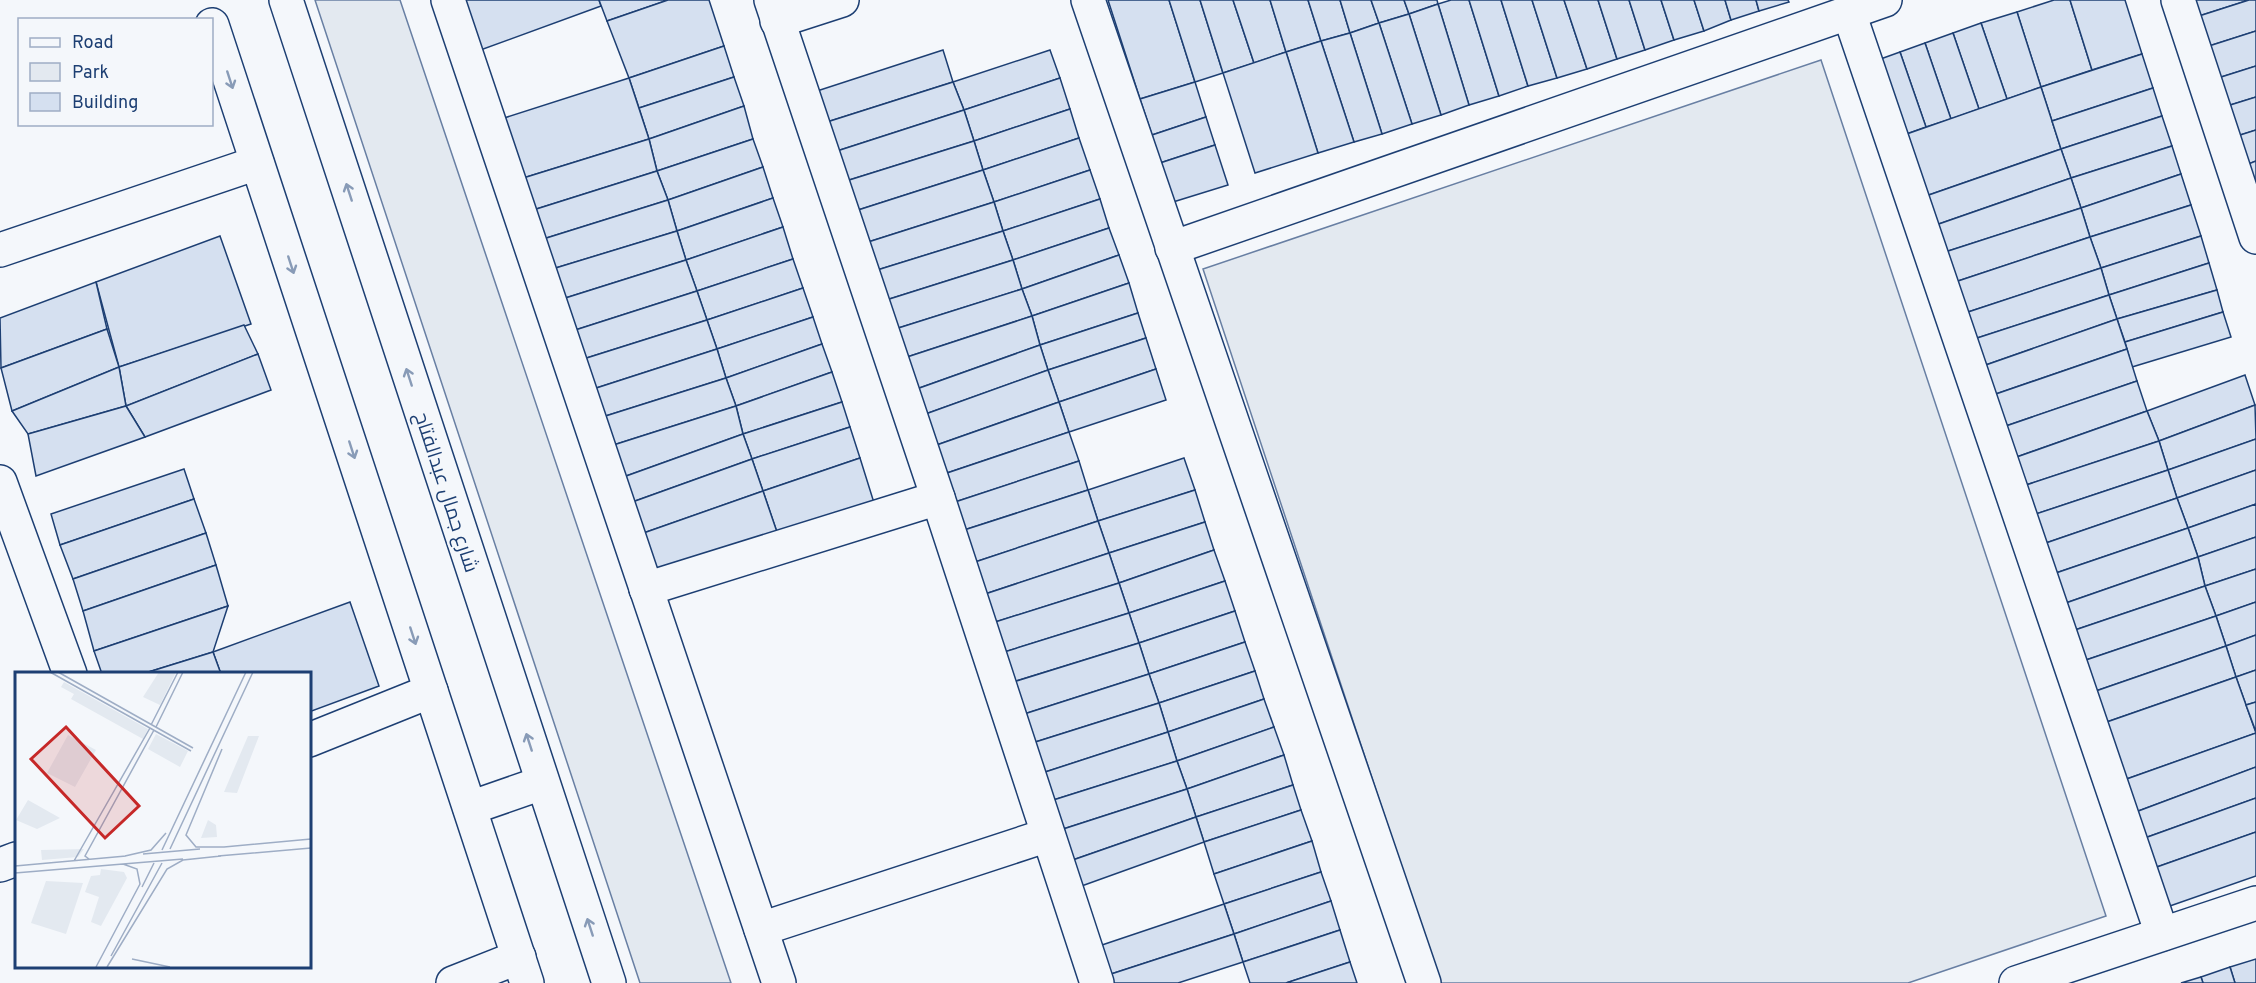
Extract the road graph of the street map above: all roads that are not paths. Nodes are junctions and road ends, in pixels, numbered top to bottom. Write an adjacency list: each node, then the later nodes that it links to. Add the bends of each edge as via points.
1 (203, 0): 10 (street)
2 (286, 0): 22 (street, شارع جمال عبدالفتاح, one-way to 2)
3 (448, 0): 18 (street)
4 (843, 0): 8 (street)
5 (1088, 0): 14 (street)
6 (1885, 0): 9 (street)
7 (2178, 0): 13 (street)
8 (774, 10): 17 (street)
9 (1849, 13): 14 (street); 29 (street)
10 (209, 18)
11 (213, 28): 12 (street, one-way to 12)
12 (257, 163): 15 (street); 20 (street, one-way to 20)
13 (2256, 237)
14 (1172, 248): 35 (street)
15 (0, 250)
16 (0, 482): 19 (street)
17 (938, 498): 18 (street); 24 (street)
18 (646, 589): 28 (street)
19 (68, 672)
20 (431, 691): 21 (street); 23 (street)
21 (310, 740)
22 (542, 783): 23 (street); 32 (street, شارع جمال عبدالفتاح, one-way to 22)
23 (470, 808): 30 (street)
24 (1048, 835): 28 (street); 34 (street)
25 (15, 859): 26 (street)
26 (0, 866)
27 (2256, 903): 29 (street)
28 (761, 929): 33 (street)
29 (2162, 934): 36 (street)
30 (523, 970): 31 (street)
31 (453, 983)
32 (609, 983)
33 (779, 983)
34 (1097, 983)
35 (1424, 983)
36 (2016, 983)

